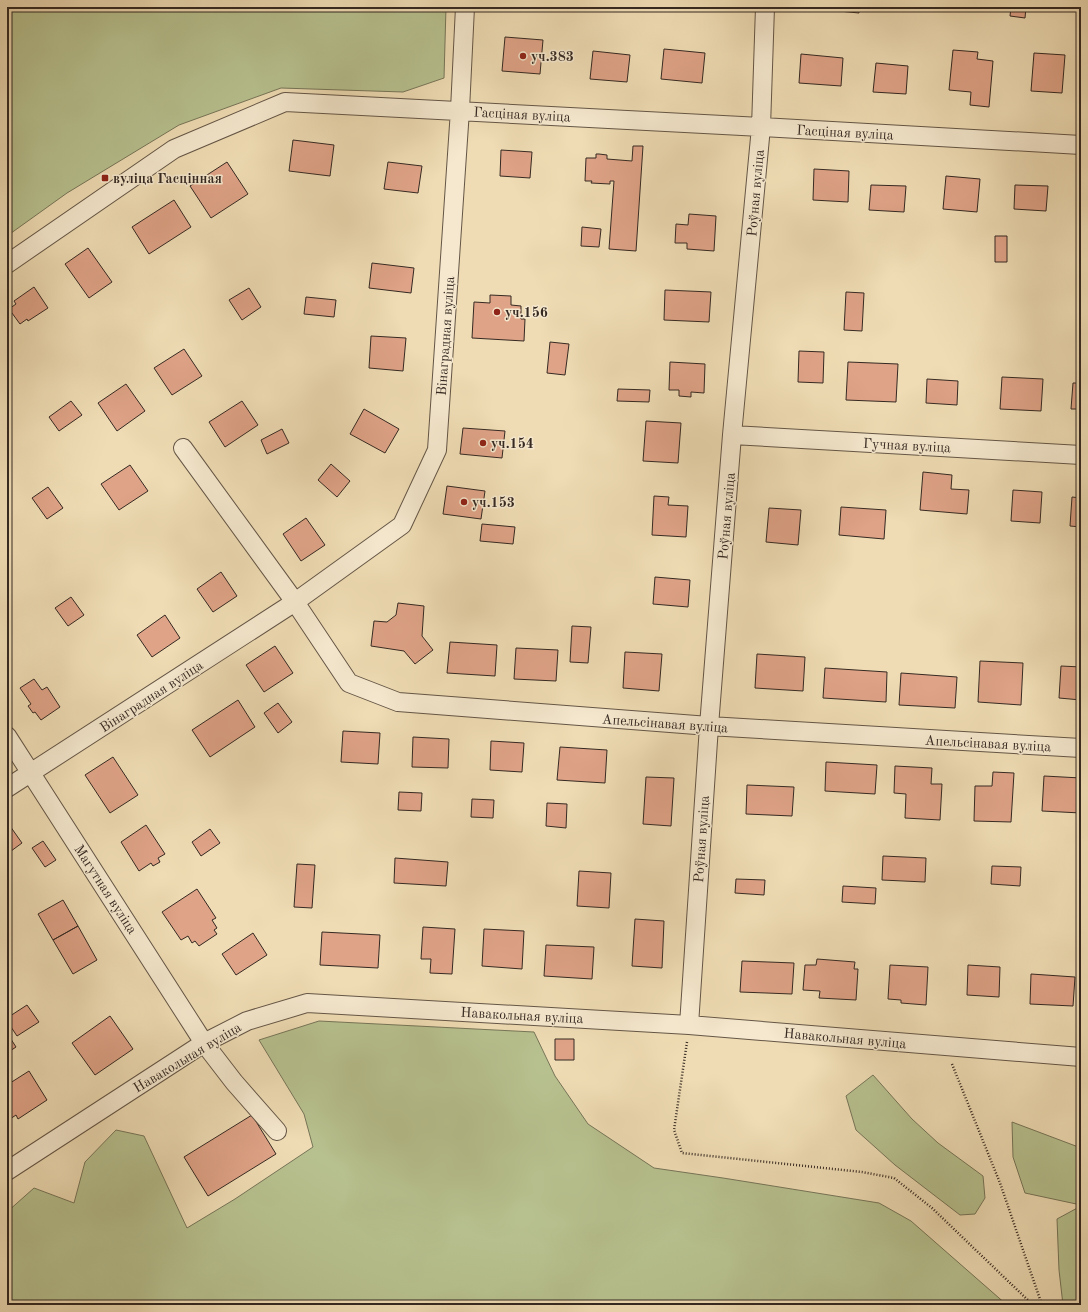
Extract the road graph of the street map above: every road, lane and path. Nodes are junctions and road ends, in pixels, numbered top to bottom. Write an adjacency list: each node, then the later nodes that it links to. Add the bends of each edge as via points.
1 (465, 7): 3 (street, Вінаградная вуліца)
2 (765, 7): 4 (street, Роўная вуліца)
3 (460, 110): 4 (street, Гасціная вуліца); 6 (street, Гасціная вуліца, via 285,102 174,148); 10 (street, Вінаградная вуліца, via 437,450 402,525)
4 (761, 126): 5 (street, Гасціная вуліца); 7 (street, Роўная вуліца)
5 (1081, 145)
6 (7, 264)
7 (732, 435): 9 (street, Гучная вуліца); 11 (street, Роўная вуліца)
8 (183, 448): 10 (street)
9 (1081, 456)
10 (295, 602): 11 (street, Апельсінавая вуліца, via 349,683 398,702); 14 (street, Вінаградная вуліца)
11 (709, 726): 13 (street, Апельсінавая вуліца); 16 (street, Роўная вуліца)
12 (7, 736): 14 (street, Магутная вуліца)
13 (1081, 748)
14 (31, 773): 15 (street, Вінаградная вуліца); 17 (street, Магутная вуліца)
15 (7, 788)
16 (689, 1025): 17 (street, Навакольная вуліца, via 307,1003 247,1021); 18 (street, Навакольная вуліца); 22 (path, via 674,1130 682,1153 862,1172 894,1178 932,1208)
17 (204, 1043): 20 (street, Магутная вуліца, via 234,1082); 21 (street, Навакольная вуліца)
18 (944, 1046): 19 (street, Навакольная вуліца); 23 (path, via 1000,1183)
19 (1081, 1057)
20 (278, 1131)
21 (7, 1171)
22 (1033, 1305)
23 (1042, 1305)

